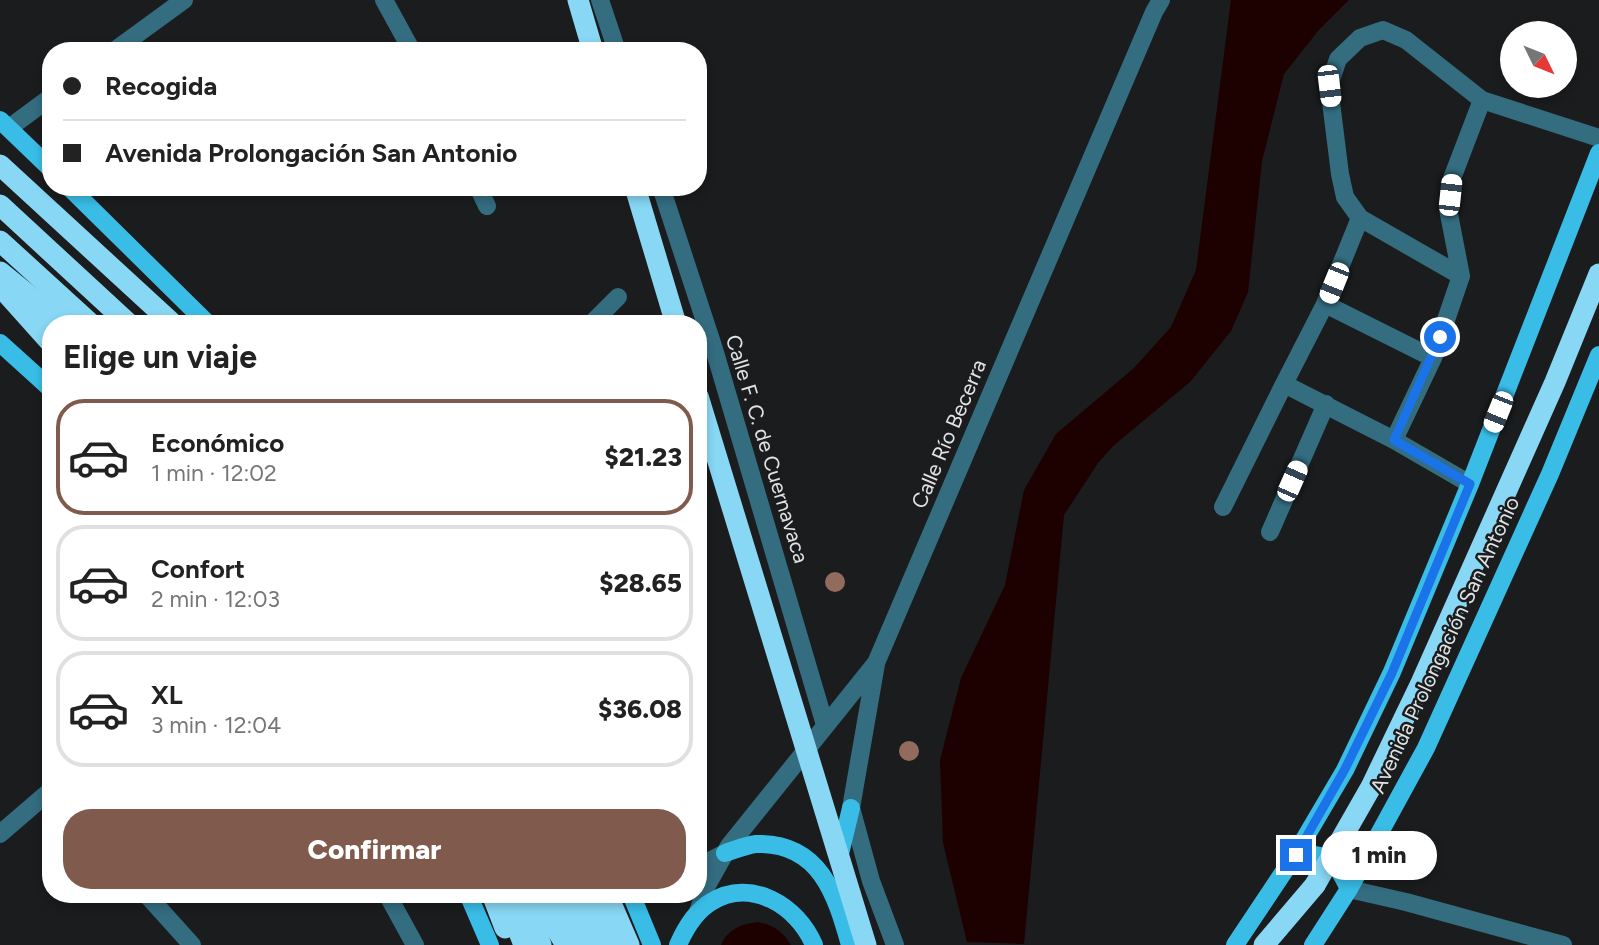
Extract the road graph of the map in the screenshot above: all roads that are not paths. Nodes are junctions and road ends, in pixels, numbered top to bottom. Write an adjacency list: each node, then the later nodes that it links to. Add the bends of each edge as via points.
1 (184, 0): 6 (street)
2 (384, 0): 7 (street)
3 (578, 0): 8 (highway)
4 (600, 0): 9 (street)
5 (1161, 0): 52 (street, Calle Río Becerra)
6 (126, 42)
7 (407, 42)
8 (590, 42)
9 (614, 42)
10 (1482, 100): 13 (street); 23 (street, via 1406,40 1383,30 1360,38 1339,59 1329,86 1345,197); 27 (street, via 1451,181 1448,209)
11 (42, 102): 12 (street)
12 (4, 124): 15 (main road)
13 (1599, 138)
14 (1599, 153): 49 (main road, Avenida Prolongación San Antonio)
15 (42, 160)
16 (0, 165): 34 (highway)
17 (78, 196): 35 (main road)
18 (482, 196): 22 (street)
19 (638, 196): 37 (highway)
20 (664, 196): 38 (street, Calle F. C. de Cuernavaca)
21 (0, 205): 33 (highway)
22 (487, 206)
23 (1360, 218): 27 (street); 30 (street)
24 (0, 241): 32 (highway)
25 (0, 271): 31 (highway, bridge)
26 (1599, 274): 61 (highway, bridge, via 1421,683 1371,787)
27 (1461, 276): 43 (street)
28 (0, 286): 40 (highway)
29 (618, 297): 36 (street)
30 (1325, 304): 43 (street); 45 (street)
31 (49, 315)
32 (81, 315)
33 (120, 315)
34 (163, 315)
35 (199, 315)
36 (600, 315)
37 (673, 315)
38 (703, 315)
39 (707, 328): 53 (street, Calle F. C. de Cuernavaca)
40 (42, 332)
41 (0, 343): 44 (main road)
42 (1599, 355): 62 (main road, Avenida Prolongación San Antonio, via 1426,748)
43 (1433, 358): 48 (street)
44 (42, 382)
45 (1284, 384): 46 (street); 50 (street)
46 (1326, 404): 48 (street); 51 (street)
47 (707, 425): 92 (highway, bridge)
48 (1394, 440): 49 (street)
49 (1470, 484): 58 (main road, Avenida Prolongación San Antonio, via 1392,673)
50 (1223, 507)
51 (1270, 532)
52 (876, 663): 53 (street, Calle Río Becerra); 55 (street)
53 (825, 724): 57 (street, Calle Río Becerra)
54 (42, 798): 56 (street)
55 (851, 808): 63 (main road, via 837,872); 93 (street, via 870,881)
56 (0, 834)
57 (725, 853): 59 (street, Calle Río Becerra); 60 (street, Calle Río Becerra); 63 (main road, via 753,844 777,845 799,854 813,864)
58 (1296, 855): 62 (main road, via 1328,857); 94 (main road, Avenida Prolongación San Antonio)
59 (707, 862)
60 (707, 885)
61 (1315, 885): 95 (highway); 96 (highway)
62 (1349, 889): 97 (main road, Avenida Prolongación San Antonio); 98 (street)
63 (837, 900): 91 (main road)
64 (154, 903): 80 (street)
65 (392, 903): 81 (street)
66 (472, 903): 82 (main road)
67 (499, 903): 79 (highway)
68 (508, 903): 79 (highway)
69 (519, 903): 79 (highway)
70 (527, 903): 79 (highway)
71 (540, 903): 83 (highway)
72 (560, 903): 84 (highway)
73 (576, 903): 85 (highway)
74 (592, 903): 86 (highway)
75 (611, 903): 87 (highway)
76 (635, 903): 88 (main road)
77 (701, 903): 78 (street, Calle Río Becerra)
78 (698, 912): 89 (main road); 90 (main road, via 721,897 761,896 787,906)
79 (530, 941)
80 (192, 945)
81 (415, 945)
82 (491, 945)
83 (566, 945)
84 (579, 945)
85 (596, 945)
86 (612, 945)
87 (629, 945)
88 (652, 945)
89 (678, 945)
90 (814, 945)
91 (850, 945)
92 (866, 945)
93 (895, 945)
94 (1235, 945)
95 (1264, 945)
96 (1278, 945)
97 (1313, 945)
98 (1563, 945)

